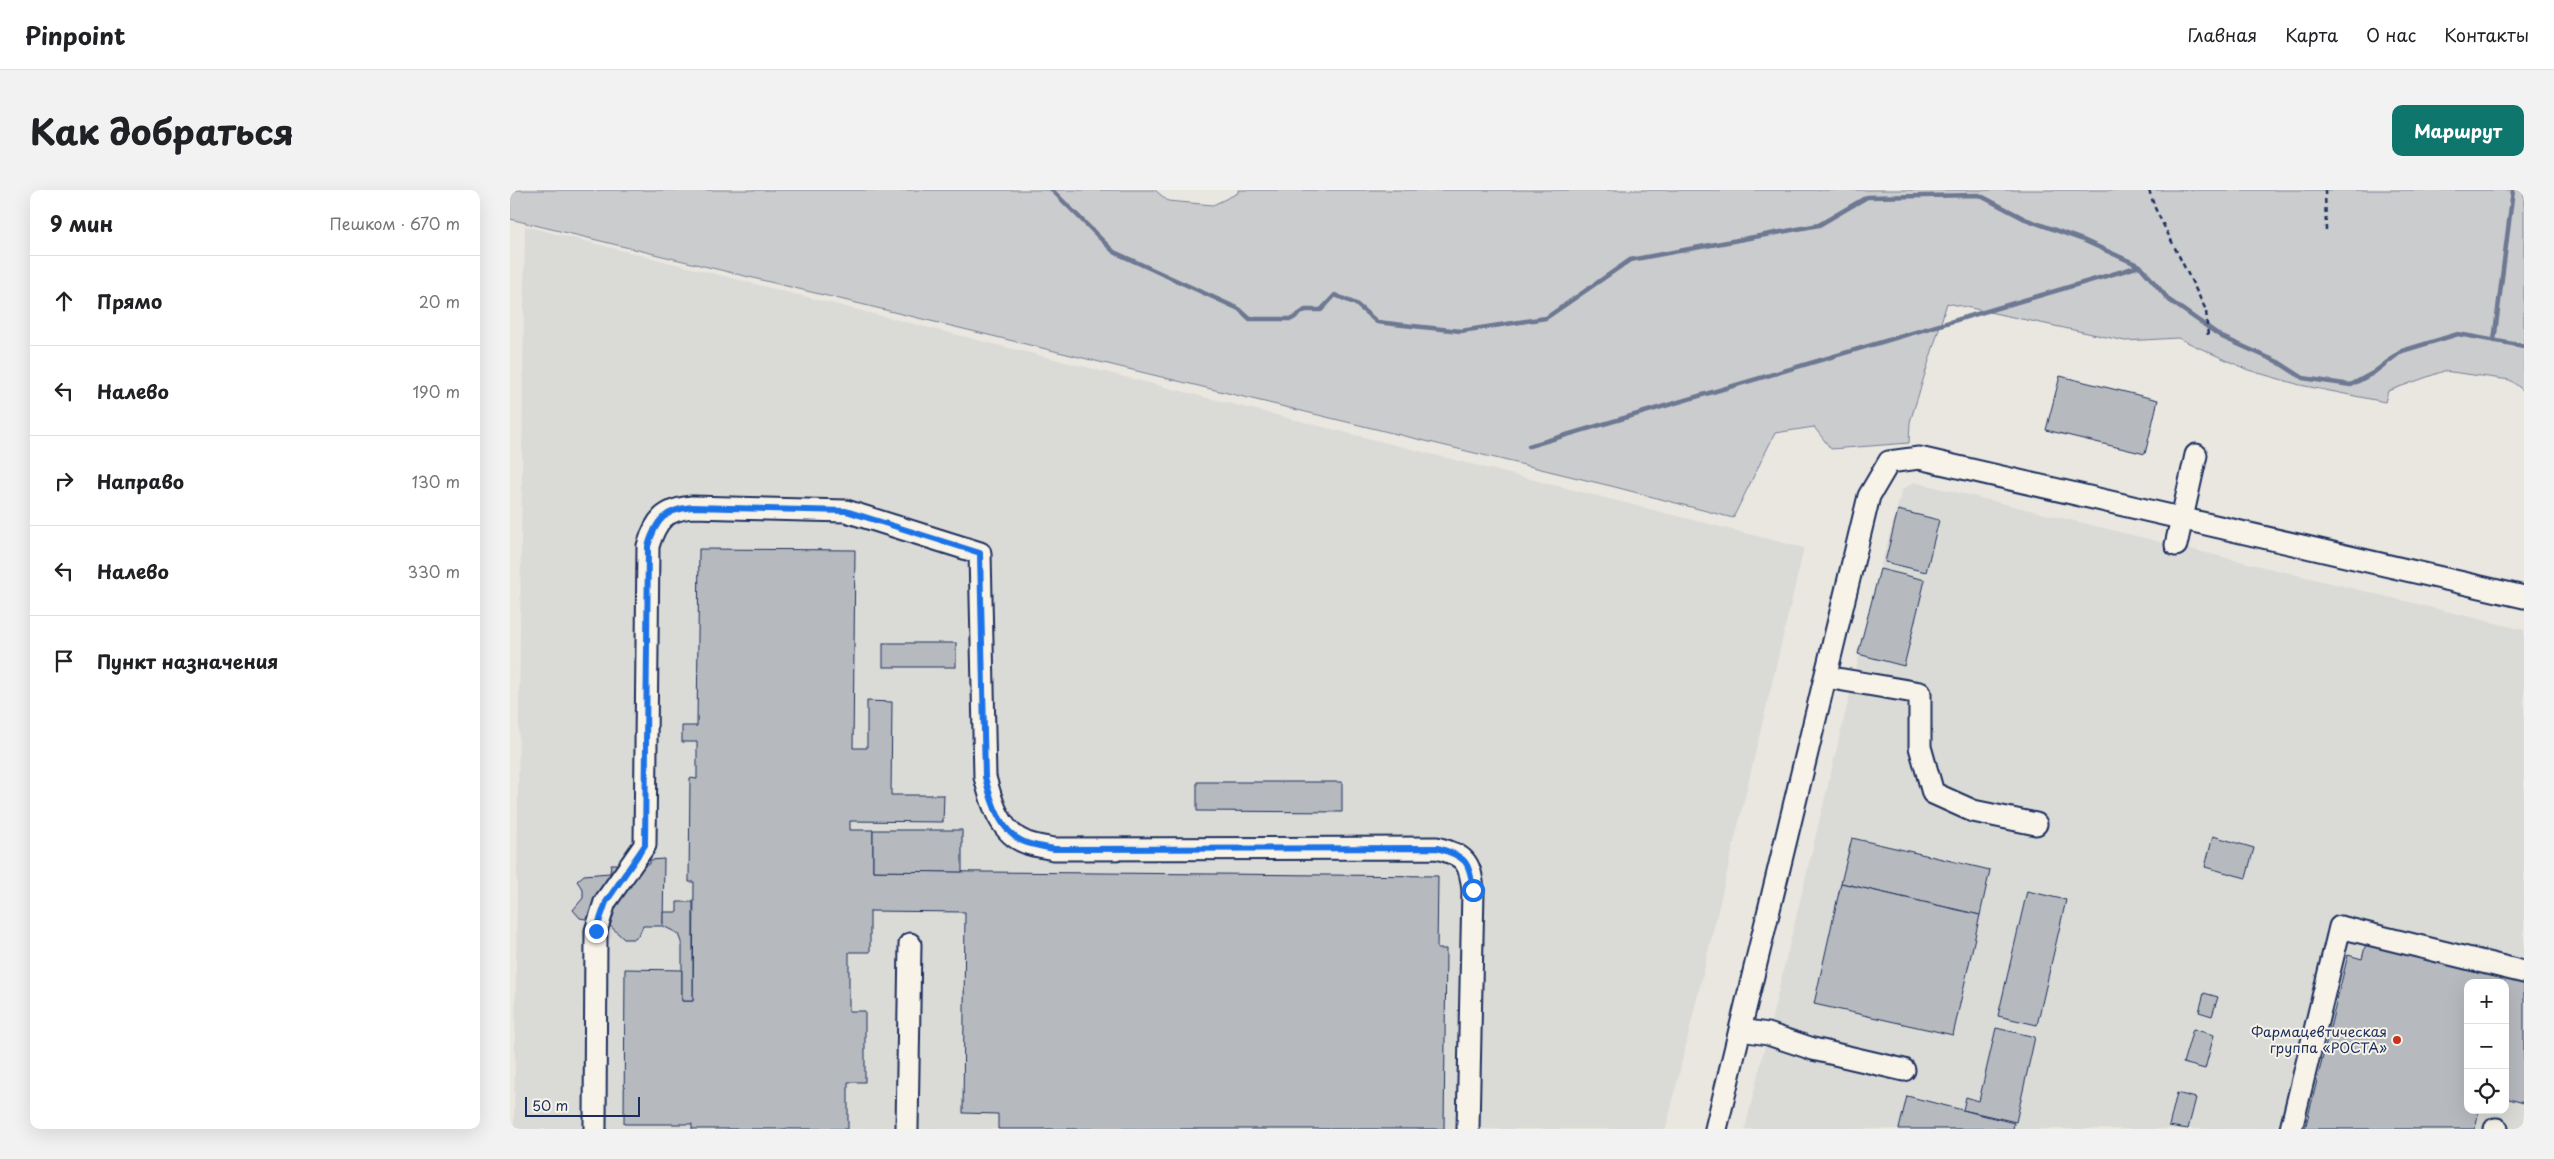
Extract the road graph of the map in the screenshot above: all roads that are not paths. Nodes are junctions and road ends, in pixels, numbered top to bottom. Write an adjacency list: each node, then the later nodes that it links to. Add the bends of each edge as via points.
1 (2196, 455): 2 (street)
2 (2182, 517): 3 (street); 4 (street); 5 (street, via 1919,458 1889,462 1869,496)
3 (2176, 545)
4 (2524, 597)
5 (1826, 677): 6 (street, via 1920,693 1920,747 1933,793 1974,811); 9 (street)
6 (2036, 824)
7 (910, 944): 12 (street)
8 (2524, 972): 15 (street, via 2340,927)
9 (1741, 1030): 10 (street, via 1768,1034); 14 (street)
10 (1904, 1070)
11 (595, 1129): 13 (street, via 596,931 606,902 645,845 648,546 653,529 663,517 676,509 692,507 846,511 980,553 985,777 992,804 1007,829 1026,843 1054,849 1437,848 1458,854 1470,870 1473,890)
12 (907, 1129)
13 (1468, 1129)
14 (1716, 1129)
15 (2291, 1129)

